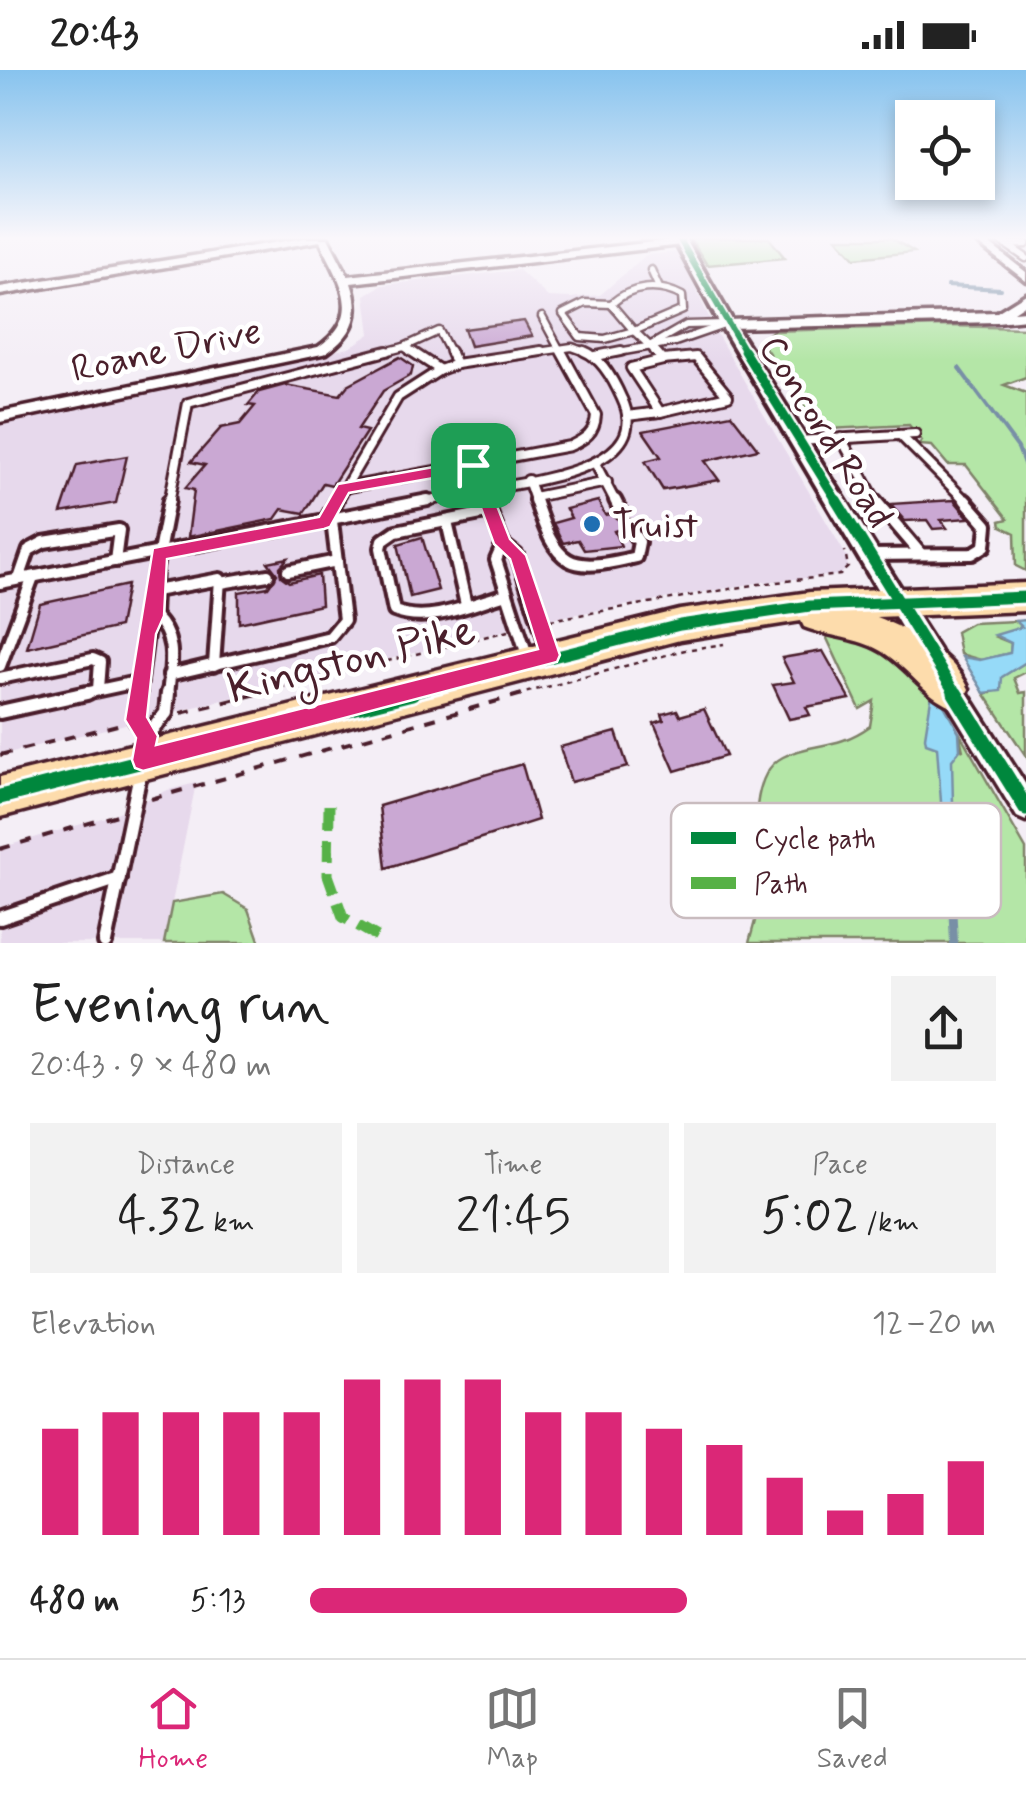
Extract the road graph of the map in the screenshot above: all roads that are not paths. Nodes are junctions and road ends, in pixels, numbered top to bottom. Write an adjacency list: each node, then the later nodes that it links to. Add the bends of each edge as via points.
1 (74, 279): 7 (street)
2 (355, 279): 5 (street)
3 (655, 279): 6 (lane)
4 (702, 279): 15 (street, Concord Road)
5 (344, 280): 26 (street, Roane Drive, via 351,326 322,350)
6 (659, 288): 8 (lane); 16 (lane, via 682,296 683,310)
7 (0, 291)
8 (625, 292): 10 (lane); 14 (lane, via 632,308)
9 (1026, 298): 13 (street)
10 (611, 304): 14 (lane); 16 (lane, via 572,305 563,314 574,333 592,341)
11 (1026, 315): 13 (street)
12 (542, 316): 19 (lane)
13 (996, 318): 15 (street)
14 (624, 323): 16 (lane)
15 (727, 324): 17 (lane); 31 (street, Concord Road)
16 (632, 330): 17 (lane)
17 (650, 345): 20 (lane); 21 (lane)
18 (404, 347): 22 (lane, via 439,330); 23 (lane); 47 (lane, via 188,403)
19 (562, 348): 20 (lane); 22 (lane); 33 (lane, via 596,427 570,446)
20 (596, 356): 25 (lane)
21 (664, 360): 24 (lane, via 631,368); 24 (lane, via 696,357 728,396)
22 (456, 364): 23 (lane)
23 (440, 370): 36 (lane, via 398,398)
24 (660, 412): 25 (lane)
25 (627, 416): 32 (lane, via 621,444)
26 (0, 418)
27 (915, 434): 28 (lane)
28 (900, 435): 29 (lane); 48 (lane, via 986,525 978,553)
29 (841, 438): 31 (lane); 48 (lane, via 896,533)
30 (464, 440): 33 (lane)
31 (798, 441): 49 (street, Concord Road)
32 (595, 463): 34 (lane); 35 (lane)
33 (473, 465): 36 (lane); 37 (lane)
34 (528, 480): 37 (lane); 38 (lane)
35 (607, 482): 38 (lane); 41 (lane)
36 (344, 488): 42 (lane)
37 (482, 490): 39 (lane); 40 (lane)
38 (534, 497): 44 (lane, via 553,547 576,568 636,556)
39 (394, 508): 42 (lane); 45 (lane)
40 (491, 512): 43 (lane); 46 (lane)
41 (621, 512)
42 (328, 522): 47 (lane); 51 (lane)
43 (447, 522): 45 (lane); 62 (lane)
44 (630, 527)
45 (396, 531): 62 (lane, via 381,548 394,611 420,616)
46 (503, 544): 59 (lane, via 496,560); 65 (lane, via 518,555)
47 (159, 553): 50 (lane); 58 (lane)
48 (921, 554): 49 (lane)
49 (868, 555): 61 (street, Concord Road)
50 (116, 561): 54 (lane); 55 (lane, via 122,534 111,530 34,545)
51 (337, 561): 52 (lane); 66 (lane, via 344,620 330,637)
52 (288, 571)
53 (268, 574): 57 (lane)
54 (33, 577): 55 (lane); 67 (lane)
55 (20, 580): 56 (lane)
56 (0, 583)
57 (221, 583): 58 (lane, via 214,578); 66 (lane)
58 (155, 591): 64 (lane)
59 (506, 594): 62 (lane); 65 (lane)
60 (1024, 597): 61 (main road, Kingston Pike)
61 (897, 602): 63 (main road, Kingston Pike); 71 (street)
62 (466, 605)
63 (774, 610): 65 (main road, Kingston Pike); 71 (main road, via 885,634)
64 (154, 616): 68 (lane, via 169,630); 70 (lane)
65 (534, 642): 74 (main road, Kingston Pike)
66 (214, 664): 68 (lane)
67 (0, 666)
68 (169, 675): 74 (lane, via 166,713)
69 (0, 678): 72 (lane, via 93,659 100,662)
70 (141, 681): 72 (lane); 74 (lane, via 136,720)
71 (947, 683): 76 (street)
72 (98, 689): 73 (lane)
73 (0, 712)
74 (145, 748): 75 (main road, Kingston Pike); 77 (lane)
75 (0, 797)
76 (1026, 808)
77 (119, 878): 78 (lane); 79 (lane)
78 (0, 918)
79 (105, 943)

